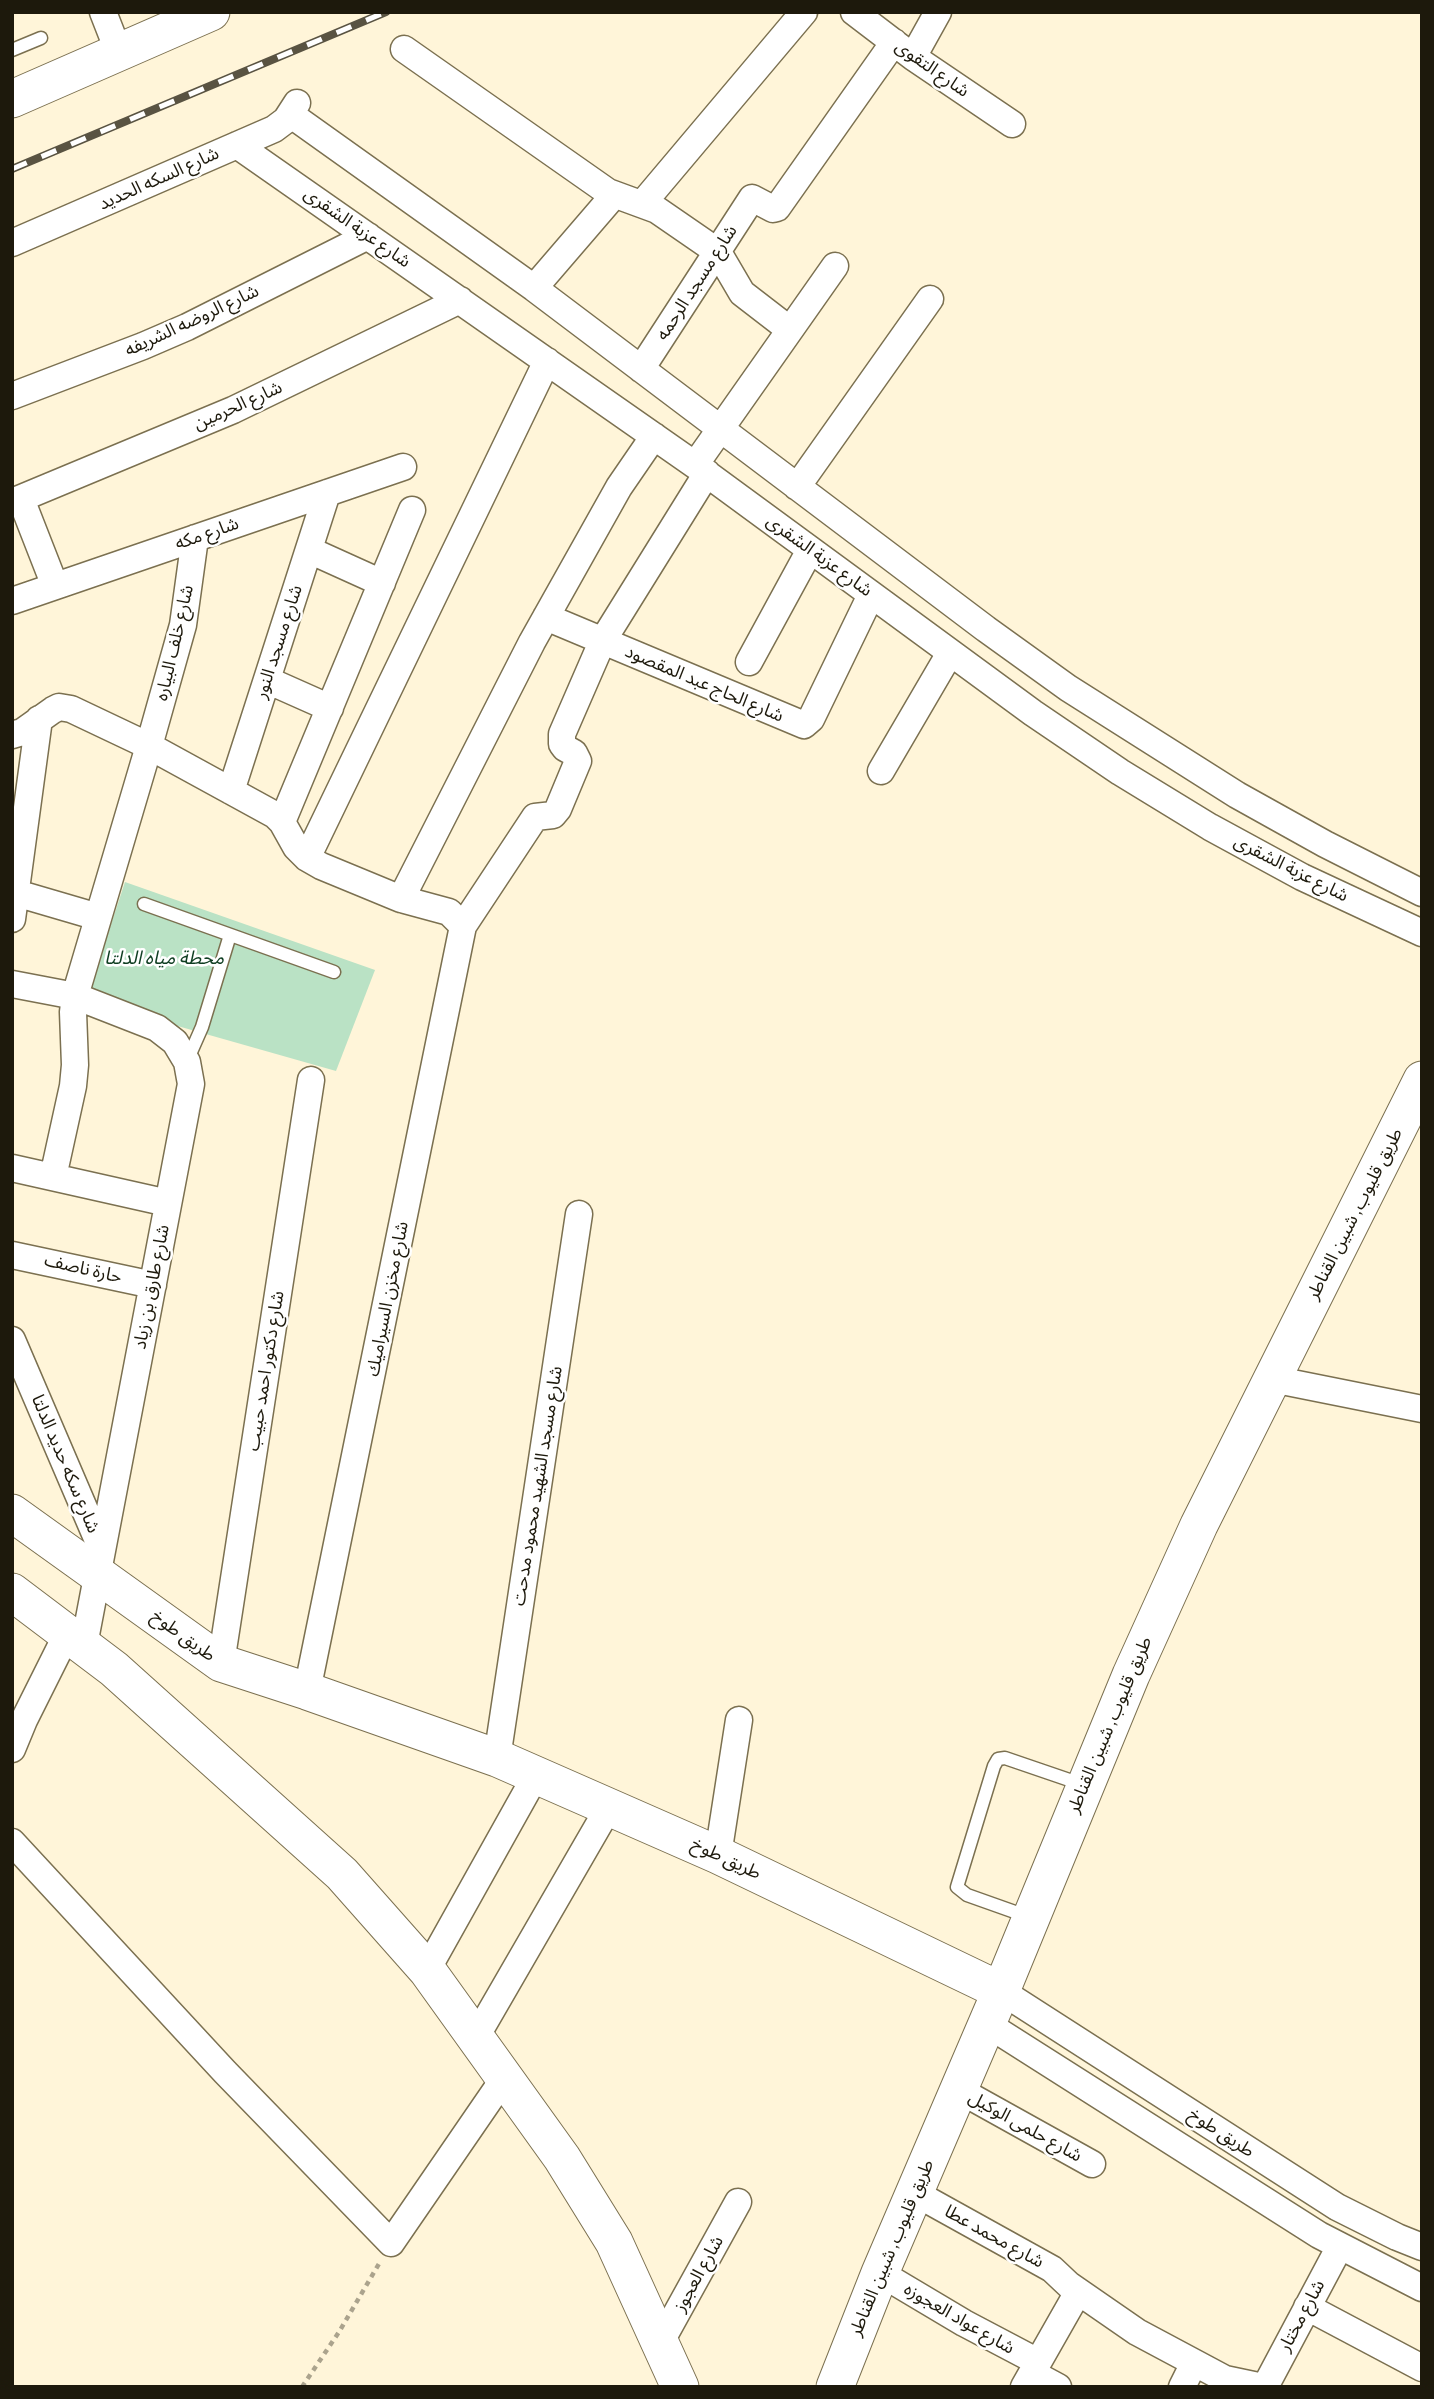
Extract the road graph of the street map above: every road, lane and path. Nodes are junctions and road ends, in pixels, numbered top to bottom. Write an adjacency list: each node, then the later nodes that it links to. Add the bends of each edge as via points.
1 (103, 12): 10 (street)
2 (211, 12): 10 (main road)
3 (804, 12): 15 (street)
4 (853, 12): 9 (street, شارع التقوى)
5 (938, 12): 9 (street)
6 (41, 38): 8 (lane)
7 (404, 49): 14 (street)
8 (12, 50)
9 (903, 50): 12 (street, شارع التقوى); 18 (street, شارع مسجد الرحمه, via 777,208 753,197)
10 (119, 53): 11 (main road)
11 (12, 99)
12 (1012, 124)
13 (237, 145): 16 (street, شارع عزبة الشقرى); 17 (street, شارع السكه الحديد); 20 (street, شارع السكه الحديد, via 280,125 294,108)
14 (614, 195): 15 (street); 20 (street)
15 (643, 203): 18 (street)
16 (368, 236): 22 (street, شارع عزبة الشقرى); 26 (street, شارع الروضه الشريفه, via 176,331)
17 (12, 243)
18 (718, 252): 23 (street, via 750,302); 25 (street, شارع مسجد الرحمه)
19 (835, 266): 23 (street)
20 (534, 288): 25 (street)
21 (929, 299): 31 (street)
22 (460, 300): 24 (street, شارع عزبة الشقرى); 33 (street, شارع الحرمين, via 233,410)
23 (790, 330): 27 (street)
24 (547, 361): 28 (street, شارع عزبة الشقرى); 54 (street)
25 (641, 369): 27 (street)
26 (12, 396)
27 (720, 429): 30 (street); 31 (street)
28 (654, 436): 30 (street, شارع عزبة الشقرى); 42 (street, via 619,487)
29 (403, 467): 32 (street, شارع مكه)
30 (701, 469): 37 (street, شارع عزبة الشقرى); 43 (street)
31 (797, 487): 56 (street, via 986,629 1152,743 1325,844)
32 (327, 493): 35 (street, شارع مكه); 36 (street, شارع مسجد النور)
33 (17, 501): 39 (street)
34 (412, 510): 38 (street)
35 (195, 538): 39 (street, شارع مكه); 50 (street, شارع خلف البياره, via 183,625)
36 (309, 550): 38 (street); 46 (street, شارع مسجد النور)
37 (810, 550): 40 (street, شارع عزبة الشقرى); 45 (street)
38 (382, 583): 47 (street)
39 (55, 586): 41 (street, شارع مكه)
40 (871, 595): 43 (street, شارع الحاج عبد المقصود, via 804,725); 44 (street, شارع عزبة الشقرى)
41 (12, 601)
42 (545, 617): 43 (street, شارع الحاج عبد المقصود); 57 (street)
43 (602, 642): 61 (street, via 562,734 562,744 578,761 558,810 535,817)
44 (950, 653): 51 (street); 62 (street, شارع عزبة الشقرى, via 1120,772 1210,827 1302,877)
45 (749, 662)
46 (267, 680): 47 (street); 52 (street, شارع مسجد النور)
47 (330, 708): 53 (street)
48 (39, 719): 49 (street); 50 (street, via 65,707); 55 (street)
49 (12, 735)
50 (149, 746): 52 (street); 59 (street, شارع خلف البياره)
51 (881, 771)
52 (231, 791): 53 (street)
53 (282, 822): 54 (street)
54 (307, 858): 57 (street)
55 (16, 893): 59 (street); 60 (street)
56 (1422, 893)
57 (401, 899): 61 (street)
58 (144, 904): 63 (lane)
59 (98, 917): 66 (street, شارع خلف البياره)
60 (12, 919)
61 (456, 919): 84 (street, شارع مخزن السيراميك)
62 (1422, 933)
63 (230, 935): 64 (lane); 67 (lane)
64 (334, 972)
65 (12, 984): 66 (street)
66 (75, 996): 67 (street, via 157,1028 175,1042); 71 (street, شارع خلف البياره, via 73,1086)
67 (187, 1062): 72 (street, شارع طارق بن زياد, via 191,1084)
68 (311, 1080): 83 (street, شارع دكتور احمد حبيب)
69 (1422, 1080): 77 (main road, طريق قليوب, شبين القناطر)
70 (12, 1168): 71 (street)
71 (53, 1177): 72 (street)
72 (168, 1203): 75 (street, شارع طارق بن زياد)
73 (579, 1213): 87 (street, شارع مسجد الشهيد محمود مدحت)
74 (12, 1255): 75 (street, حارة ناصف)
75 (153, 1285): 80 (street, شارع طارق بن زياد)
76 (13, 1348): 80 (street, شارع سكه حديد الدلتا)
77 (1272, 1379): 78 (street); 89 (main road, طريق قليوب, شبين القناطر, via 1199,1525)
78 (1422, 1409)
79 (12, 1513): 80 (main road, طريق طوخ)
80 (99, 1562): 82 (street, شارع طارق بن زياد); 83 (main road, طريق طوخ)
81 (12, 1592): 82 (main road)
82 (76, 1639): 86 (street, شارع طارق بن زياد, via 24,1720); 94 (main road, via 342,1874)
83 (220, 1663): 84 (main road, طريق طوخ)
84 (307, 1691): 87 (main road, طريق طوخ)
85 (739, 1720): 92 (street)
86 (12, 1749)
87 (497, 1758): 88 (main road, طريق طوخ)
88 (536, 1775): 90 (main road, طريق طوخ); 94 (street)
89 (1084, 1785): 93 (main road, طريق قليوب, شبين القناطر); 93 (lane, via 1005,1758 994,1766 957,1887 967,1895)
90 (609, 1807): 92 (main road, طريق طوخ); 97 (street)
91 (12, 1842): 103 (street)
92 (718, 1855): 95 (main road, طريق طوخ)
93 (1030, 1917): 95 (main road, طريق قليوب, شبين القناطر)
94 (427, 1970): 97 (main road)
95 (1001, 1991): 96 (main road, طريق قليوب, شبين القناطر); 105 (street, طريق طوخ, via 1337,2207)
96 (987, 2024): 99 (main road, طريق قليوب, شبين القناطر); 104 (street, طريق طوخ)
97 (476, 2037): 98 (main road)
98 (505, 2077): 103 (street); 110 (main road, via 614,2242)
99 (959, 2090): 100 (street, شارع حلمى الوكيل); 101 (main road, طريق قليوب, شبين القناطر)
100 (1092, 2164)
101 (915, 2193): 106 (main road, طريق قليوب, شبين القناطر); 107 (street, شارع محمد عطا, via 1052,2269)
102 (738, 2202): 110 (street, شارع العجوز)
103 (391, 2243): 115 (path)
104 (1340, 2246): 108 (street, طريق طوخ); 109 (street, شارع مختار)
105 (1422, 2247)
106 (880, 2273): 113 (street, شارع عواد العجوزه, via 964,2323); 117 (main road, طريق قليوب, شبين القناطر)
107 (1073, 2288): 111 (street, شارع محمد عطا, via 1120,2322); 113 (street)
108 (1422, 2288)
109 (1307, 2307): 112 (street); 114 (street, شارع مختار)
110 (659, 2346): 116 (main road)
111 (1194, 2363): 114 (street, شارع محمد عطا, via 1225,2379); 119 (street)
112 (1422, 2368)
113 (1031, 2374): 118 (street, شارع عواد العجوزه)
114 (1270, 2385)
115 (302, 2387)
116 (680, 2387)
117 (835, 2387)
118 (1058, 2387)
119 (1182, 2387)

